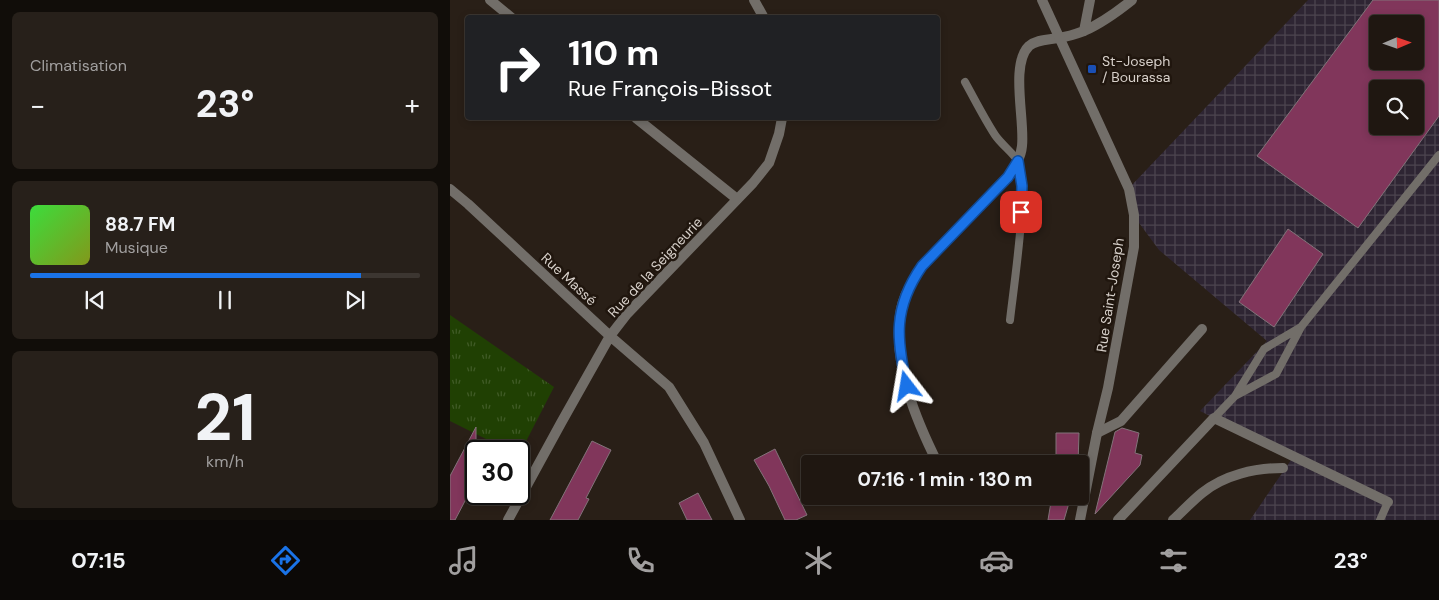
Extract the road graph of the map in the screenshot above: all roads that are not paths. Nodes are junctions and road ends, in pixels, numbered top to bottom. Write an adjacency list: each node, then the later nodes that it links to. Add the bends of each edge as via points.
1 (490, 0): 6 (street)
2 (754, 0): 7 (street)
3 (1042, 0): 9 (street, Rue Saint-Joseph)
4 (1090, 0): 8 (street)
5 (1132, 0): 8 (street)
6 (508, 15)
7 (762, 15)
8 (1084, 31): 9 (street)
9 (1060, 38): 14 (street, via 1030,45 1023,55 1019,67 1023,134); 23 (street, Rue Saint-Joseph, via 1129,188 1134,215 1134,247 1108,388)
10 (965, 82): 14 (lane, via 995,135)
11 (638, 120): 16 (street)
12 (782, 120): 16 (street, Rue de la Seigneurie, via 769,163)
13 (1439, 155): 18 (lane)
14 (1018, 161): 17 (lane, via 1022,186 1020,226); 24 (street, via 1003,183 922,266 903,299 899,329 901,362 918,419)
15 (450, 189): 20 (street, Rue Massé)
16 (737, 199): 20 (street, Rue de la Seigneurie)
17 (1010, 320)
18 (1301, 327): 21 (lane, via 1264,349); 21 (lane, via 1276,374)
19 (1202, 329): 23 (street, via 1121,421)
20 (610, 336): 27 (street, Rue de la Seigneurie); 28 (street, Rue Massé, via 669,387 704,443)
21 (1235, 396): 22 (lane)
22 (1214, 418): 26 (street); 30 (street)
23 (1096, 433): 29 (street, Rue Saint-Joseph)
24 (934, 455)
25 (1283, 468): 31 (street, via 1265,468 1227,477 1202,492)
26 (1388, 502): 32 (lane)
27 (508, 520)
28 (740, 520)
29 (1080, 520)
30 (1118, 520)
31 (1173, 520)
32 (1380, 520)

